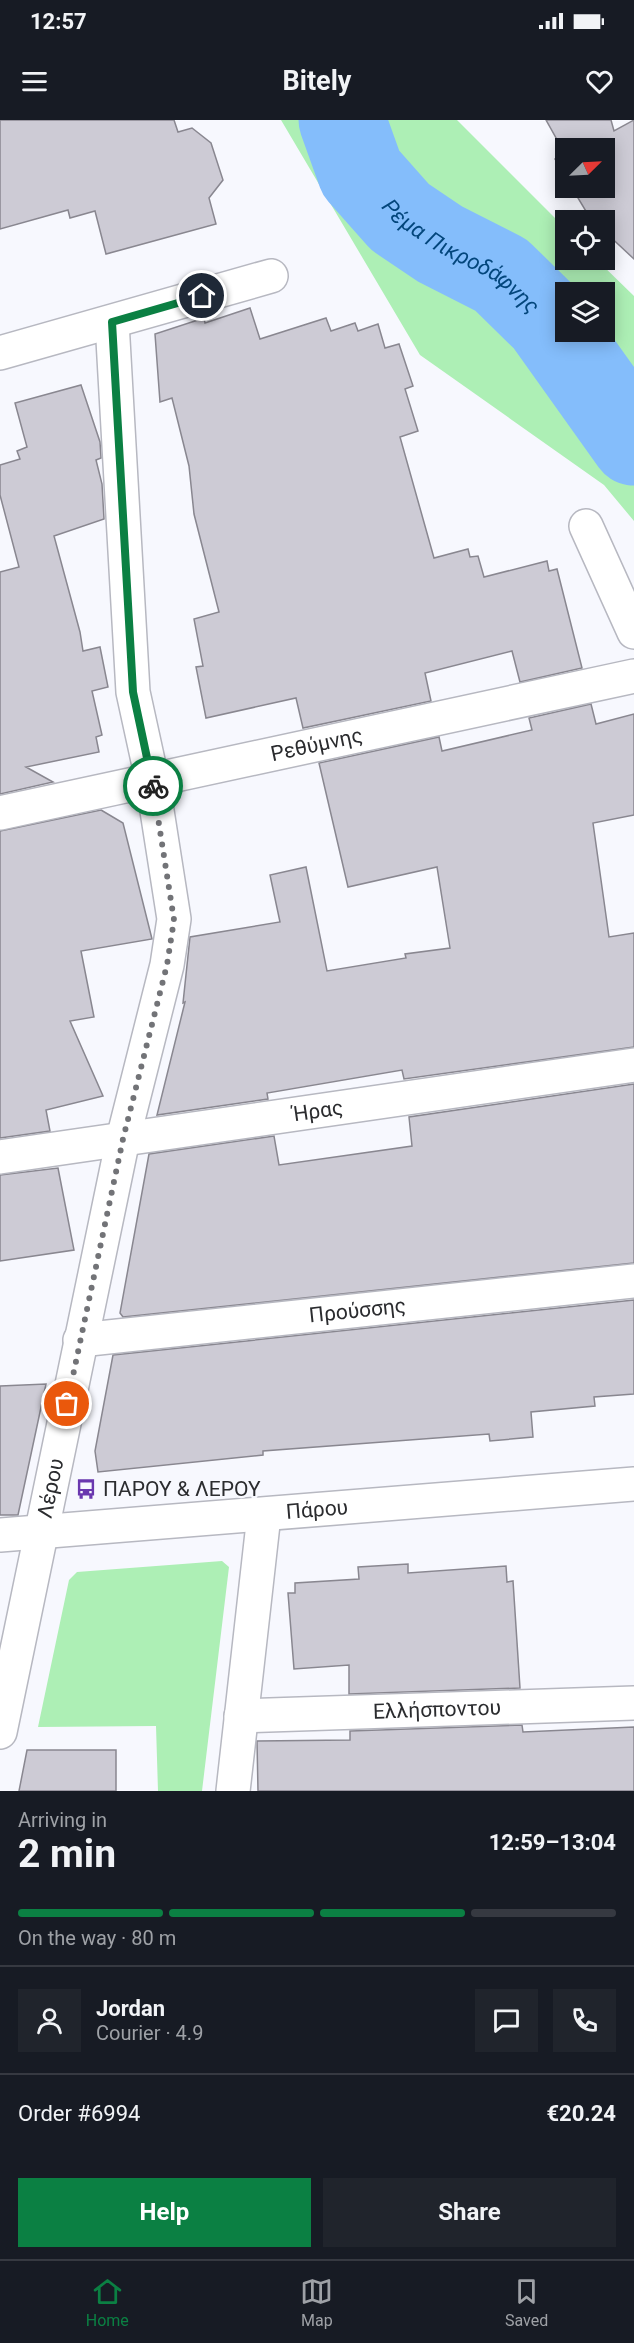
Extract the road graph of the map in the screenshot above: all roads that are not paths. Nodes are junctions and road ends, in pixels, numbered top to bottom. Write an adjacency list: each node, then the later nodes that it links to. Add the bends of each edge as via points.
1 (271, 276): 2 (street)
2 (112, 322): 3 (street); 7 (street, Λέρου, via 133,692)
3 (0, 353)
4 (586, 526): 5 (street)
5 (634, 632)
6 (634, 676): 7 (street, Ρεθύμνης)
7 (152, 779): 8 (street, Ρεθύμνης); 10 (street, Λέρου, via 174,920 167,965)
8 (0, 813)
9 (634, 1065): 10 (street, Ήρας)
10 (123, 1139): 11 (street, Ήρας); 13 (street, Λέρου)
11 (0, 1157)
12 (634, 1281): 13 (street, Προύσσης)
13 (80, 1340): 16 (street, Λέρου)
14 (634, 1484): 15 (street, Πάρου)
15 (264, 1515): 16 (street, Πάρου); 19 (street)
16 (41, 1533): 17 (street, Πάρου); 20 (street, Λέρου)
17 (0, 1535)
18 (634, 1703): 19 (street, Ελλήσποντου)
19 (242, 1716): 21 (street)
20 (0, 1732)
21 (233, 1791)

